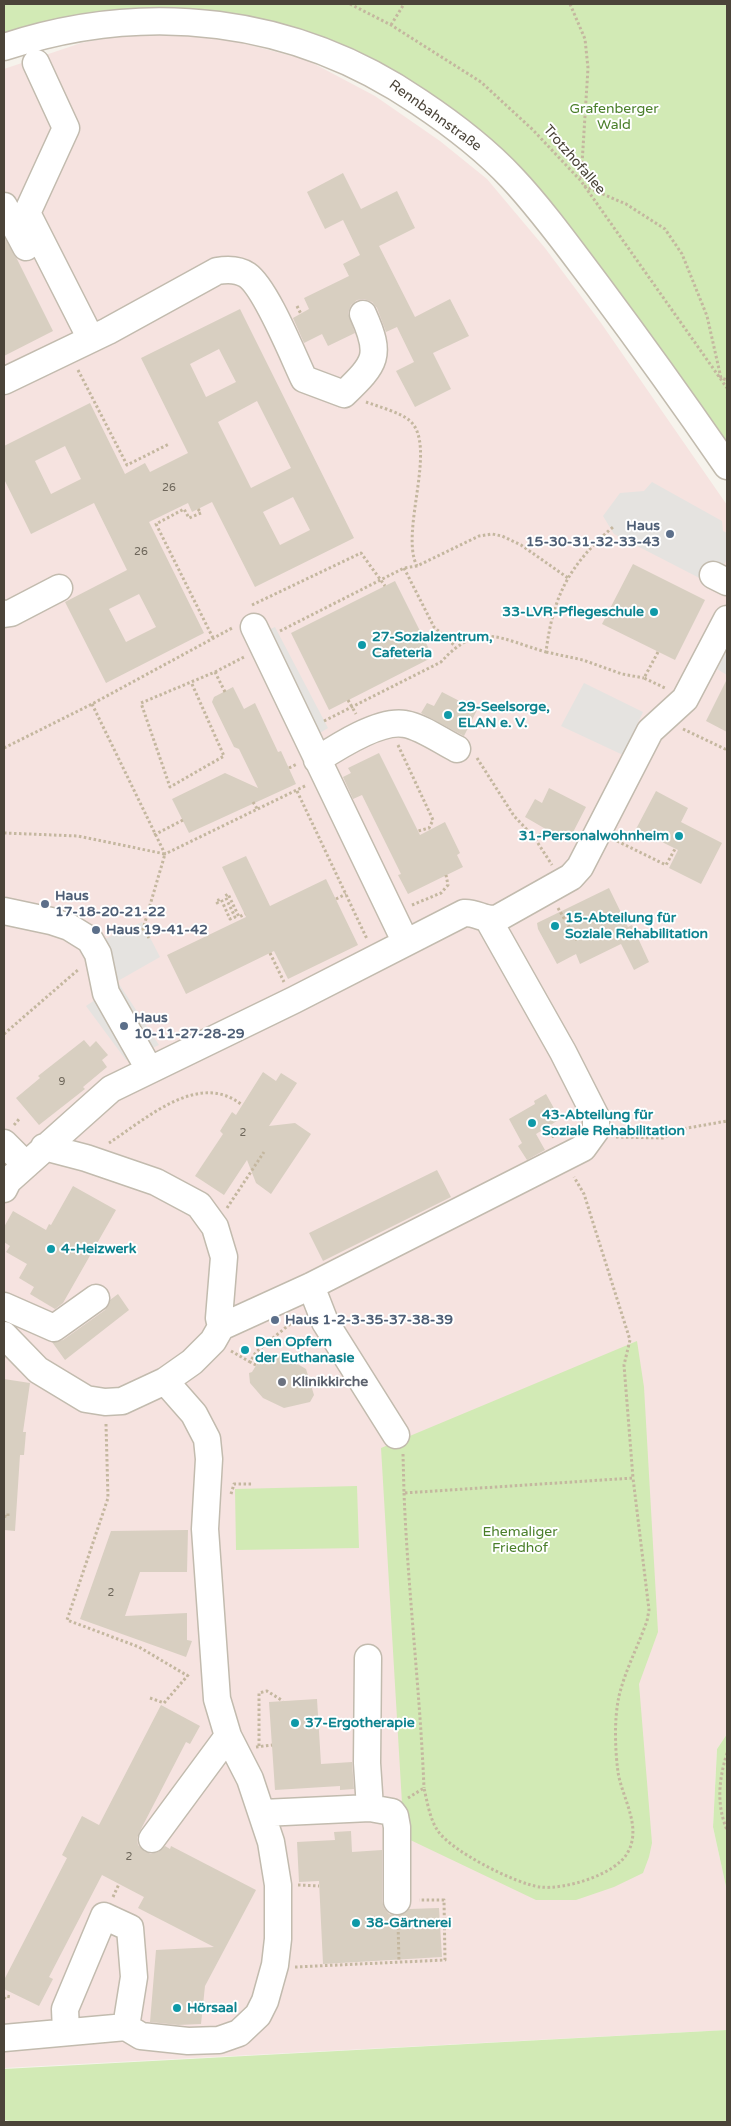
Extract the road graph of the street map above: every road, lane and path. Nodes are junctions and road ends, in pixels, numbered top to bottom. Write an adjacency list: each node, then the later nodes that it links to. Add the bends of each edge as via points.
1 (350, 4): 4 (path, Trotzhofallee)
2 (404, 4): 4 (path)
3 (570, 4): 7 (path, via 585,39 588,68)
4 (392, 25): 7 (path, Trotzhofallee, via 481,82)
5 (4, 47): 19 (street, Rennbahnstraße, via 54,29 107,19 189,15 291,36 327,50 384,80 464,133 512,178 559,234)
6 (36, 63): 11 (street, via 66,128 27,213)
7 (581, 181): 8 (path, Trotzhofallee)
8 (583, 186): 12 (path, Trotzhofallee); 12 (path, via 626,204 665,229 682,254 707,316)
9 (4, 206): 11 (street)
10 (363, 314): 16 (street, via 372,334 375,353 364,375)
11 (79, 344): 14 (street); 16 (street, via 217,271 228,269 240,272 256,285 304,379); 18 (path, via 127,465)
12 (721, 378): 13 (path); 15 (path, Trotzhofallee)
13 (727, 380)
14 (4, 381)
15 (727, 388)
16 (344, 394): 23 (path, via 409,420 415,430 421,460 412,557)
17 (169, 444): 18 (path)
18 (135, 461): 20 (path)
19 (727, 466)
20 (139, 467)
21 (198, 509): 34 (path, via 201,513 189,518 184,509 156,524)
22 (612, 528): 25 (path, via 583,556)
23 (417, 566): 24 (path); 25 (path, via 479,536 492,534 521,545)
24 (404, 568): 26 (path); 35 (path, via 434,627)
25 (568, 578): 36 (path, via 550,619)
26 (382, 579): 27 (path); 31 (path); 33 (path, via 361,553)
27 (385, 586)
28 (59, 588): 29 (street)
29 (4, 614)
30 (727, 619): 43 (street, via 685,699)
31 (300, 621): 32 (path); 33 (path)
32 (304, 626)
33 (252, 630): 34 (path); 38 (path); 45 (street)
34 (213, 638): 42 (path)
35 (455, 646): 36 (path, via 477,636 489,635); 45 (path, via 441,662)
36 (546, 652): 39 (path)
37 (658, 652): 39 (path)
38 (215, 672): 40 (path); 41 (path)
39 (644, 678): 43 (path, via 667,689)
40 (192, 684): 40 (path, via 140,703 170,787 224,756)
41 (225, 692)
42 (92, 704): 46 (path); 57 (path)
43 (669, 714): 47 (path); 55 (street, via 646,738)
44 (388, 724): 48 (street, via 411,726); 49 (street, via 352,739); 54 (path, via 433,820 429,828)
45 (303, 732): 49 (street)
46 (4, 748)
47 (727, 748)
48 (457, 749): 59 (path, via 474,754 514,816)
49 (321, 768): 50 (path); 69 (street)
50 (297, 791): 52 (path); 64 (path)
51 (253, 802): 52 (path)
52 (258, 810): 61 (path)
53 (183, 820): 57 (path)
54 (418, 831)
55 (599, 831): 60 (path, via 666,865); 63 (street, via 580,867)
56 (4, 833): 61 (path, via 78,836)
57 (154, 835): 61 (path)
58 (555, 835): 59 (path, via 545,833)
59 (534, 837): 63 (path)
60 (675, 849)
61 (165, 854): 71 (path, via 143,929)
62 (446, 875): 69 (path, via 448,885 442,893)
63 (555, 887): 70 (street, via 498,918); 73 (path)
64 (346, 894): 65 (path); 76 (path)
65 (336, 899)
66 (218, 904): 68 (path, via 216,901 221,899 230,919 235,917 225,896 228,894 239,917)
67 (4, 911): 74 (street, via 69,927 85,936)
68 (245, 914)
69 (392, 914): 72 (street)
70 (488, 919): 72 (street, via 464,913); 82 (street, via 596,1117)
71 (150, 938)
72 (405, 941): 76 (street)
73 (578, 942)
74 (98, 954): 78 (path); 79 (street, via 106,993)
75 (270, 954): 77 (path)
76 (375, 956): 77 (street)
77 (294, 1000): 79 (street)
78 (4, 1034)
79 (149, 1069): 85 (street, via 111,1089)
80 (242, 1105): 86 (path, via 228,1096 212,1092 172,1102)
81 (727, 1121): 82 (path, via 682,1129 663,1138)
82 (594, 1136): 87 (street, via 583,1148)
83 (4, 1143): 85 (street)
84 (264, 1152): 89 (path)
85 (35, 1156): 86 (street); 88 (street, via 8,1181)
86 (86, 1158): 89 (street, via 156,1182 199,1205)
87 (565, 1159): 90 (street); 102 (path, via 584,1194 630,1340 624,1365)
88 (4, 1189)
89 (215, 1227): 94 (street, via 224,1257)
90 (312, 1286): 92 (street); 101 (street, via 326,1322)
91 (96, 1298): 93 (street, via 54,1328)
92 (278, 1301): 94 (street); 97 (path, via 290,1324 256,1352)
93 (4, 1306)
94 (222, 1326): 99 (street, via 192,1362)
95 (4, 1335): 100 (street, via 38,1370 86,1399)
96 (241, 1357): 97 (path)
97 (250, 1362): 98 (path)
98 (256, 1365)
99 (164, 1381): 100 (street, via 122,1401); 108 (street, via 194,1414 208,1439 205,1529)
100 (105, 1402): 110 (path, via 108,1498 67,1620 139,1647)
101 (396, 1435): 105 (path, via 402,1448)
102 (633, 1478): 105 (path); 116 (path, via 648,1610 618,1707 618,1772 633,1832 627,1854 607,1873 559,1886 538,1887 456,1850 436,1830)
103 (243, 1484): 104 (path)
104 (243, 1489)
105 (404, 1493): 116 (path)
106 (8, 1513): 107 (path, via 8,1517)
107 (4, 1516)
108 (212, 1648): 110 (path); 113 (street, via 217,1699)
109 (368, 1658): 117 (street, via 367,1762)
110 (188, 1676): 111 (path, via 164,1703)
111 (150, 1698)
112 (283, 1702): 114 (path, via 267,1692 258,1693)
113 (228, 1736): 118 (street, via 250,1778); 120 (street)
114 (258, 1746)
115 (727, 1753): 119 (path, via 719,1786)
116 (424, 1788): 117 (path)
117 (379, 1809): 118 (street); 121 (street, via 395,1816)
118 (263, 1813): 123 (street, via 278,1885)
119 (727, 1830)
120 (152, 1839)
121 (397, 1901): 122 (path); 122 (path, via 444,1900 445,1960)
122 (399, 1962): 123 (path, via 296,1967)
123 (275, 1965): 127 (street, via 258,2015 229,2038 188,2042 141,2036)
124 (11, 1997): 125 (path)
125 (4, 1999)
126 (65, 2020): 127 (street); 127 (street, via 104,1916 130,1928 134,1977); 128 (street)
127 (126, 2026)
128 (4, 2038)

